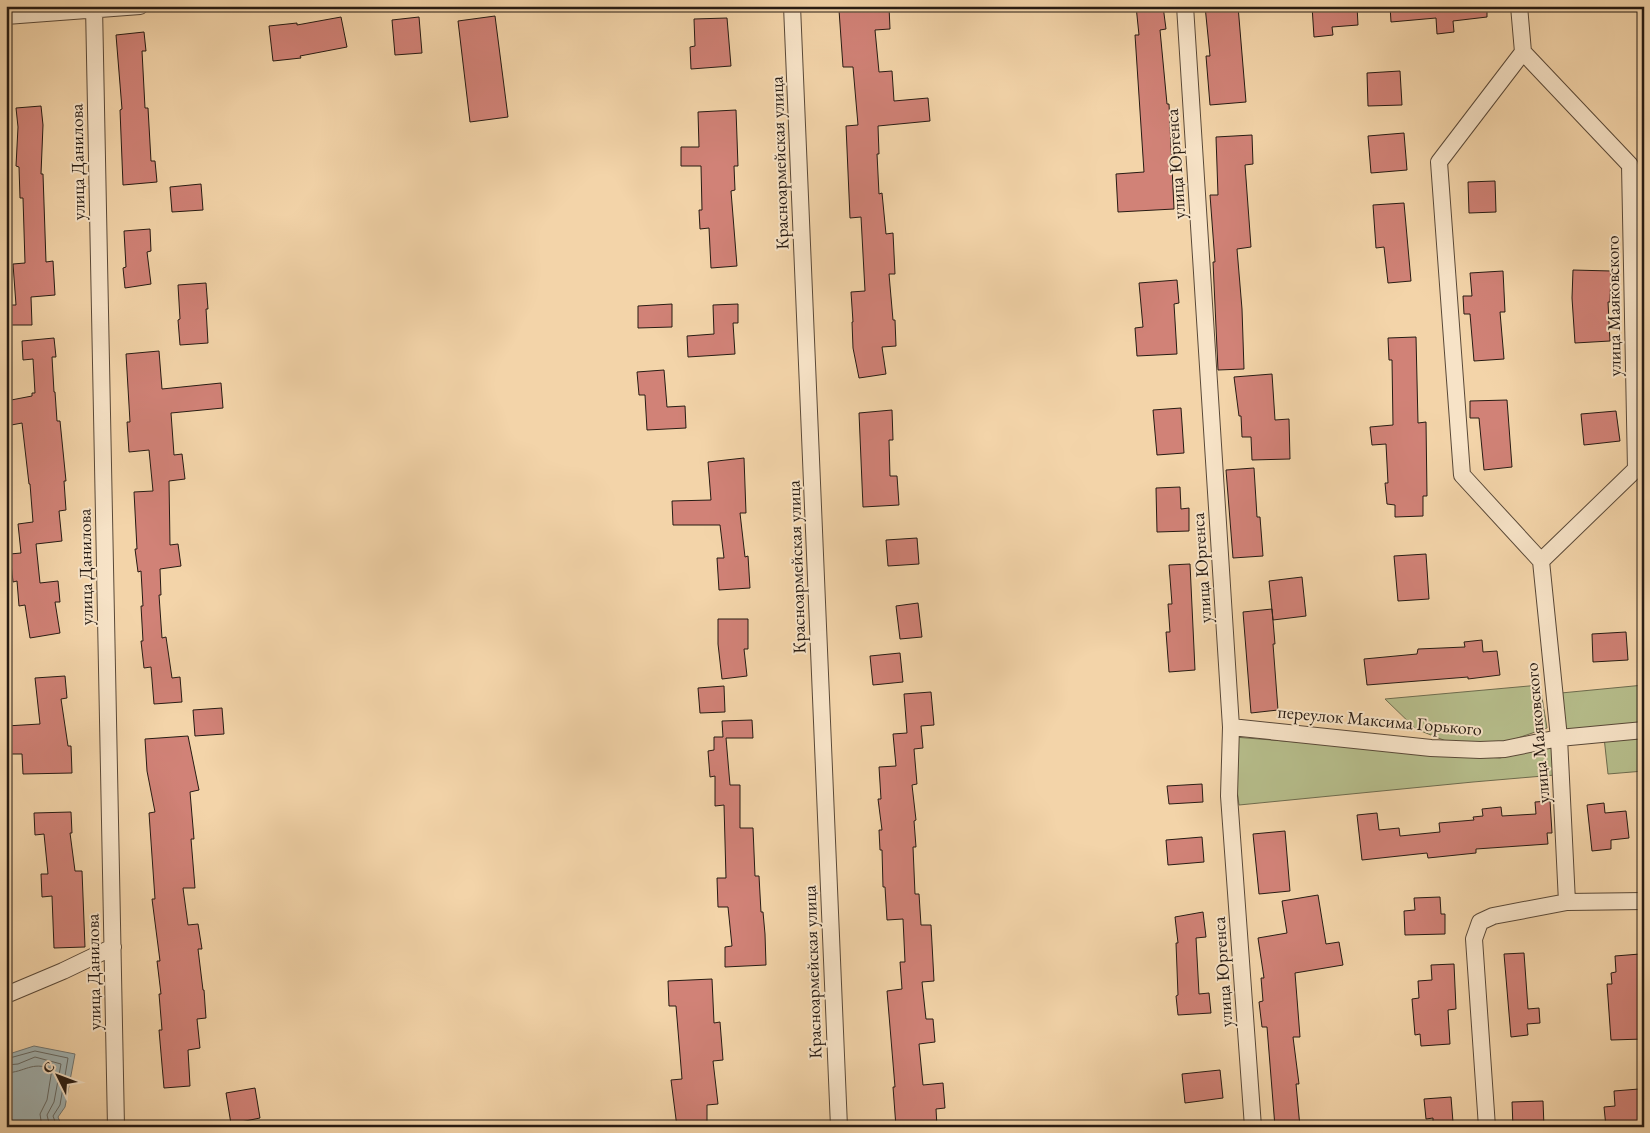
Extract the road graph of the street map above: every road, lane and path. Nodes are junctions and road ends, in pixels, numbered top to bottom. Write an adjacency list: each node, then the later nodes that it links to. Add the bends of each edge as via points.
1 (140, 6): 5 (street)
2 (792, 6): 17 (street, Красноармейская улица)
3 (1185, 6): 9 (street, улица Юргенса)
4 (1519, 6): 7 (street)
5 (94, 8): 6 (street); 14 (street, улица Данилова)
6 (6, 16)
7 (1523, 52): 8 (street, via 1439,162 1462,475); 8 (street, улица Маяковского, via 1630,165 1636,469)
8 (1541, 561): 11 (street, улица Маяковского)
9 (1231, 727): 11 (street, переулок Максима Горького, via 1431,748 1480,750 1505,749); 18 (street, улица Юргенса, via 1229,796)
10 (1644, 730): 11 (street, переулок Максима Горького)
11 (1560, 738): 13 (street, улица Маяковского)
12 (1644, 901): 13 (street)
13 (1567, 902): 19 (street, via 1493,916 1480,922 1474,939)
14 (113, 947): 15 (street); 16 (street, улица Данилова)
15 (6, 995)
16 (116, 1127)
17 (839, 1127)
18 (1254, 1127)
19 (1487, 1127)

